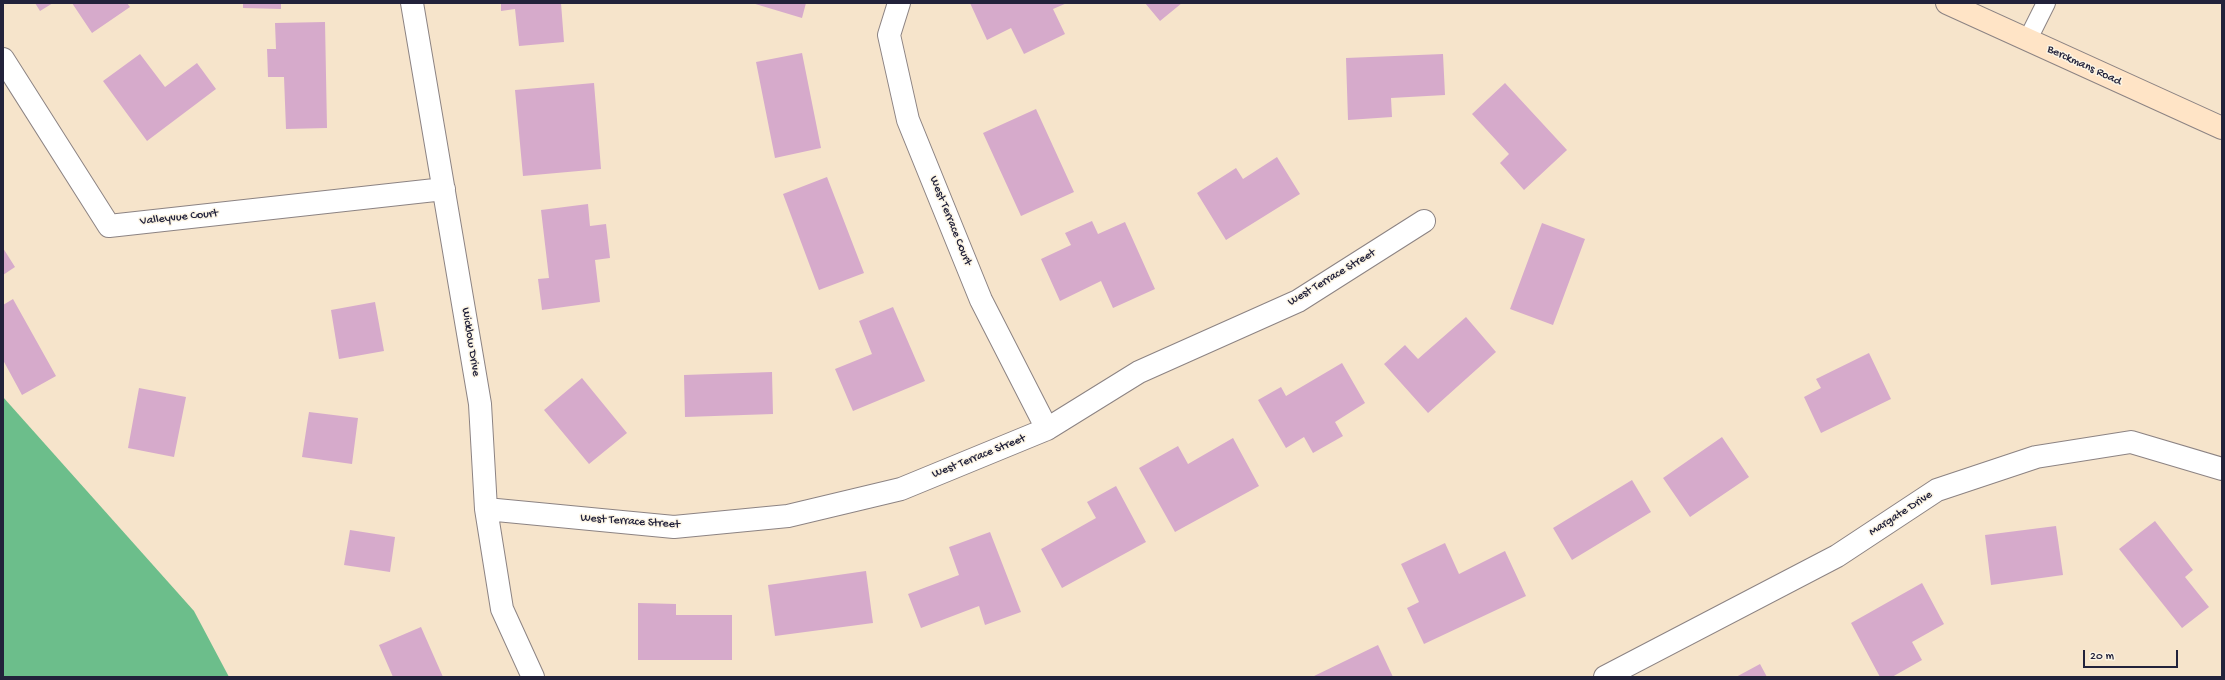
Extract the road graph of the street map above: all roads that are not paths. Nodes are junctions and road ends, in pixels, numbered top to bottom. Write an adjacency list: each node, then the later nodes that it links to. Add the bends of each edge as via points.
1 (412, 3): 8 (street, Wicklow Drive)
2 (899, 3): 10 (street, West Terrace Court, via 889,34 908,120 981,300)
3 (1947, 3): 5 (main road, Berckmans Road)
4 (2046, 3): 5 (lane)
5 (2028, 39): 7 (main road, Berckmans Road)
6 (3, 60): 8 (street, Valleyvue Court, via 109,226)
7 (2222, 128)
8 (444, 189): 12 (street, Wicklow Drive, via 480,404)
9 (1424, 221): 10 (street, West Terrace Street, via 1298,301 1139,372)
10 (1047, 429): 12 (street, West Terrace Street, via 901,488 788,516 674,527)
11 (2222, 469): 14 (street, Margate Drive, via 2131,442 2036,457 1937,490 1837,556)
12 (486, 509): 13 (street, Wicklow Drive, via 502,609)
13 (533, 677)
14 (1605, 677)

